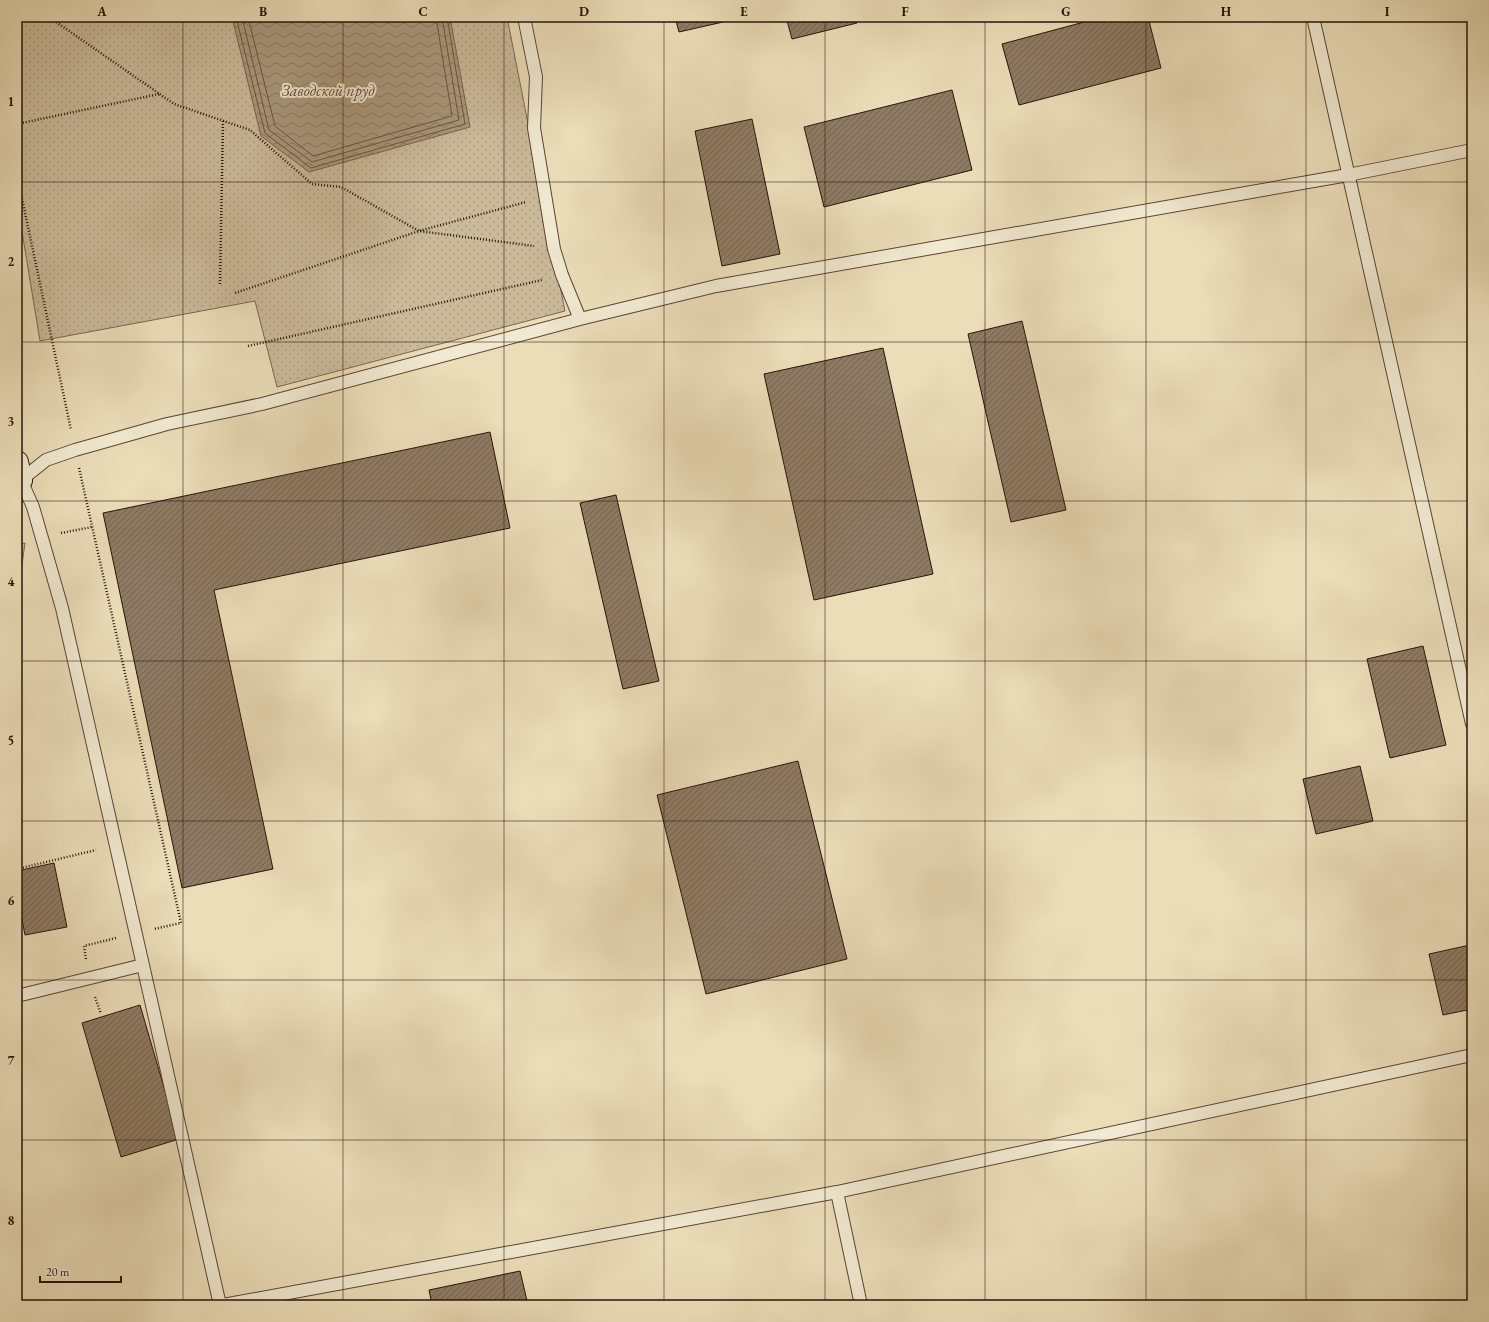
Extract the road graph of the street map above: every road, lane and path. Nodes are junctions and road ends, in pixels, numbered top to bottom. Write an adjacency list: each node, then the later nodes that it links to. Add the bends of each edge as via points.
1 (42, 17): 2 (path)
2 (49, 17): 5 (path)
3 (524, 17): 11 (lane, via 536,77 534,128)
4 (1313, 17): 10 (lane)
5 (160, 94): 6 (path, via 174,104); 7 (path)
6 (223, 121): 12 (path, via 250,130 312,184 341,187); 15 (path)
7 (17, 124)
8 (1472, 150): 10 (lane)
9 (17, 174): 19 (path)
10 (1348, 174): 17 (lane, via 716,286); 21 (lane)
11 (545, 196): 12 (path); 13 (lane)
12 (419, 231): 13 (path); 16 (path)
13 (554, 249): 14 (lane)
14 (562, 275): 17 (lane); 18 (path)
15 (220, 284)
16 (235, 293)
17 (580, 319): 19 (lane, via 262,404 167,424)
18 (248, 346)
19 (76, 450): 20 (lane, via 46,460); 24 (path)
20 (18, 475): 22 (lane, via 33,507 62,608)
21 (1472, 724)
22 (116, 846): 23 (path); 25 (lane)
23 (17, 869)
24 (181, 923)
25 (143, 965): 26 (lane); 29 (lane)
26 (17, 996)
27 (1472, 1055): 28 (lane)
28 (837, 1192): 29 (lane); 30 (lane)
29 (222, 1305)
30 (861, 1305)

